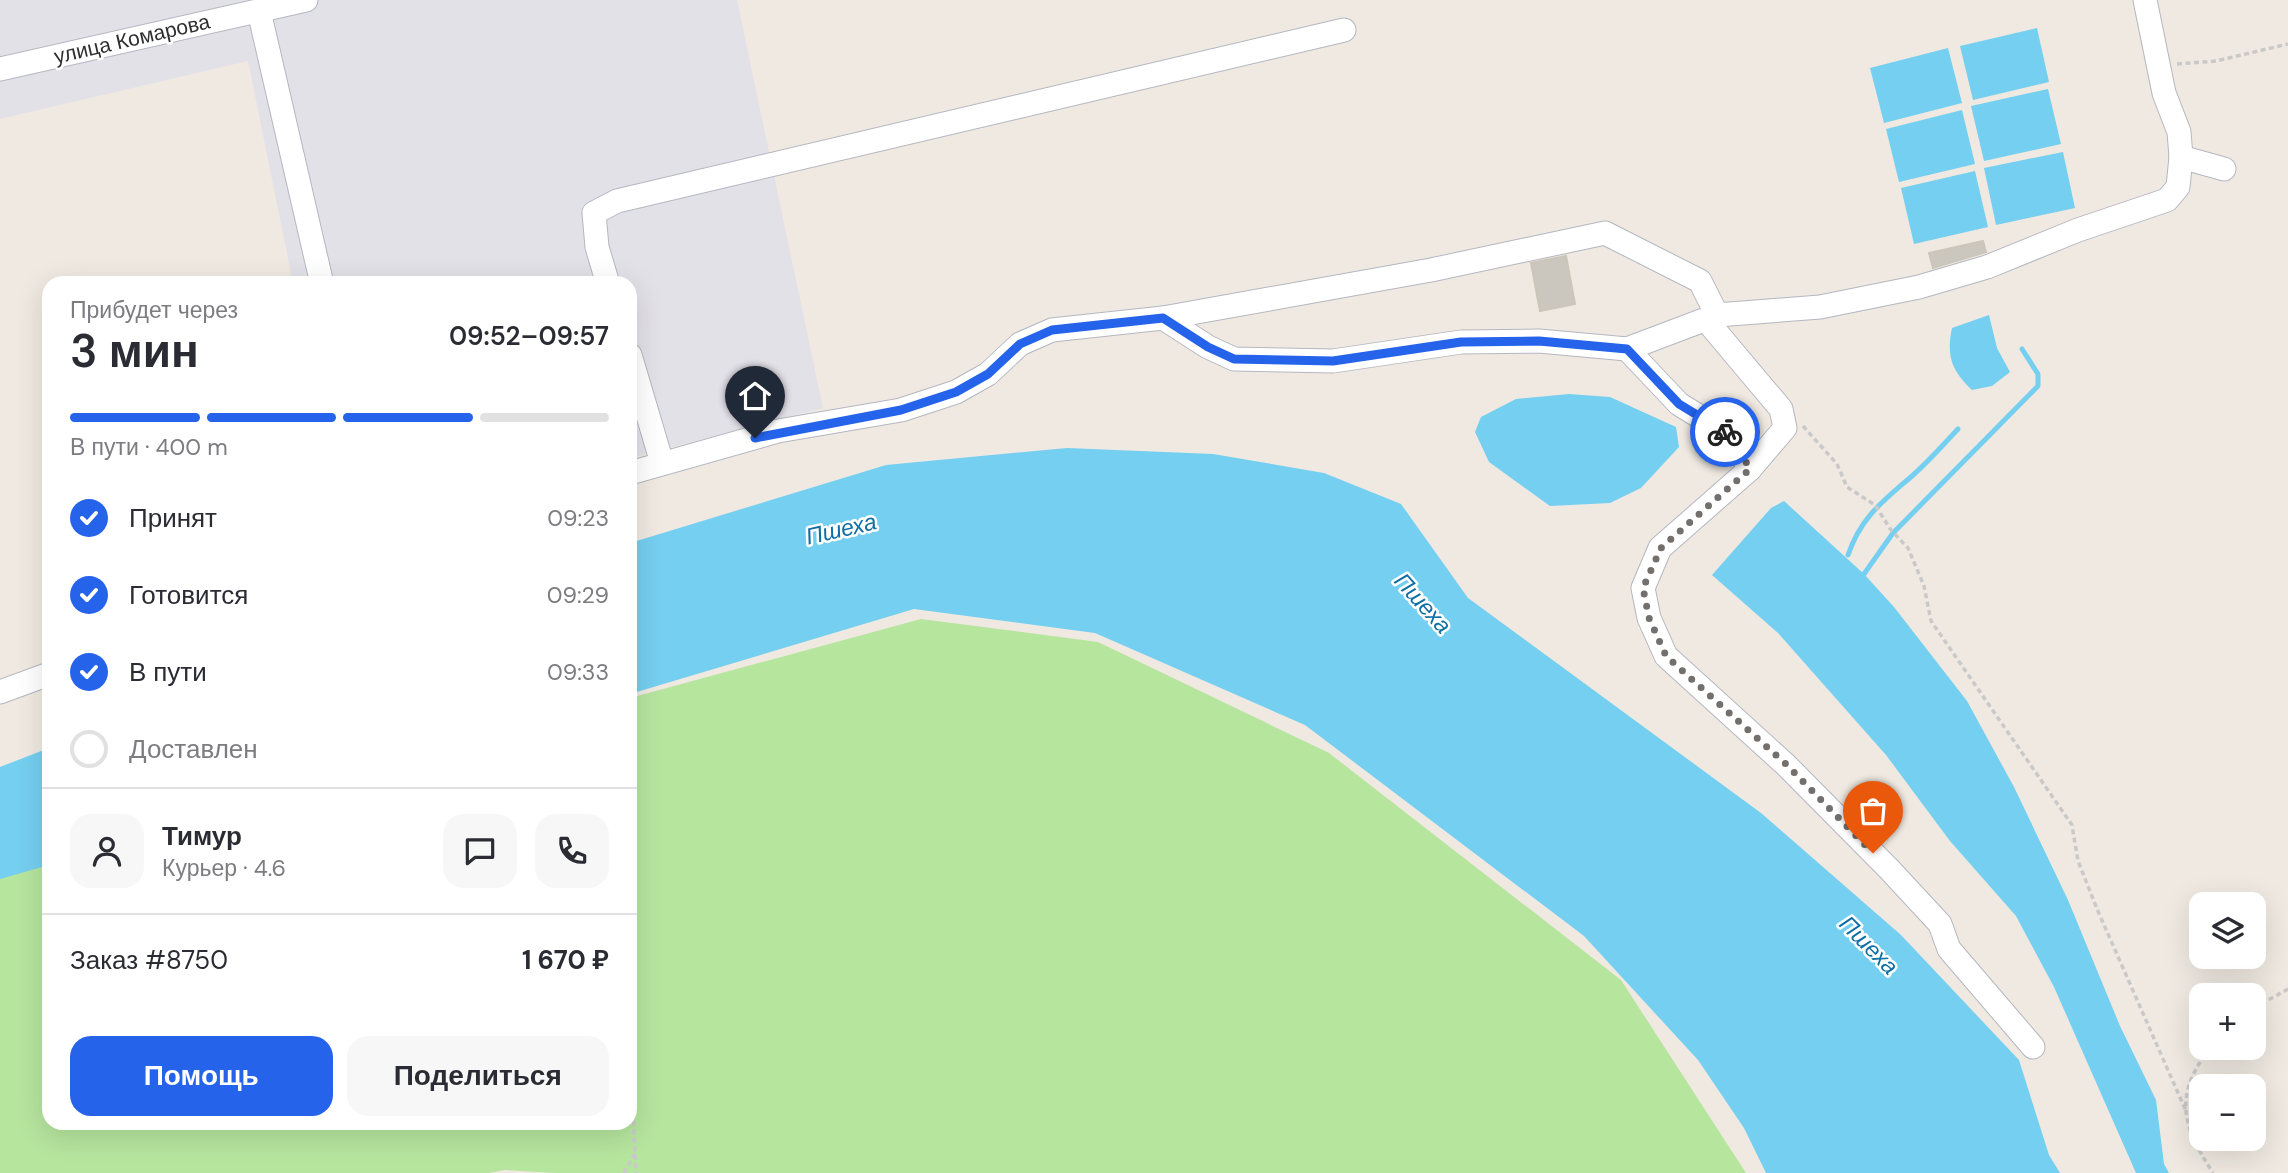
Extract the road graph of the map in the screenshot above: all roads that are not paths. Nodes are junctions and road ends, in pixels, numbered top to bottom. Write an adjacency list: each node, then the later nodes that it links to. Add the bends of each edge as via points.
1 (306, 0): 3 (lane, улица Комарова)
2 (2145, 0): 6 (lane, via 2164,93 2179,132)
3 (259, 11): 5 (lane, улица Комарова); 8 (lane)
4 (1344, 30): 9 (lane, via 617,201 594,213)
5 (0, 69)
6 (2181, 157): 7 (lane); 11 (lane, via 2178,187 2167,200 1987,267 1919,287 1820,307)
7 (2224, 169)
8 (320, 276)
9 (606, 276)
10 (1163, 318): 11 (lane, via 1605,233 1700,281); 12 (lane, via 1234,359 1333,361 1461,342 1539,341); 14 (lane, via 1052,330 1020,344 988,374 956,392 901,410 778,431)
11 (1712, 318): 12 (lane); 15 (lane, via 1781,409 1785,428)
12 (1627, 349): 15 (lane, via 1679,404 1731,436)
13 (637, 379): 14 (lane)
14 (662, 463): 16 (lane)
15 (1750, 469): 19 (lane, via 1661,548 1643,588 1649,618 1666,656 1787,765 1890,870 1940,924 1949,949)
16 (637, 471)
17 (42, 677): 18 (lane)
18 (0, 692)
19 (2033, 1047)

